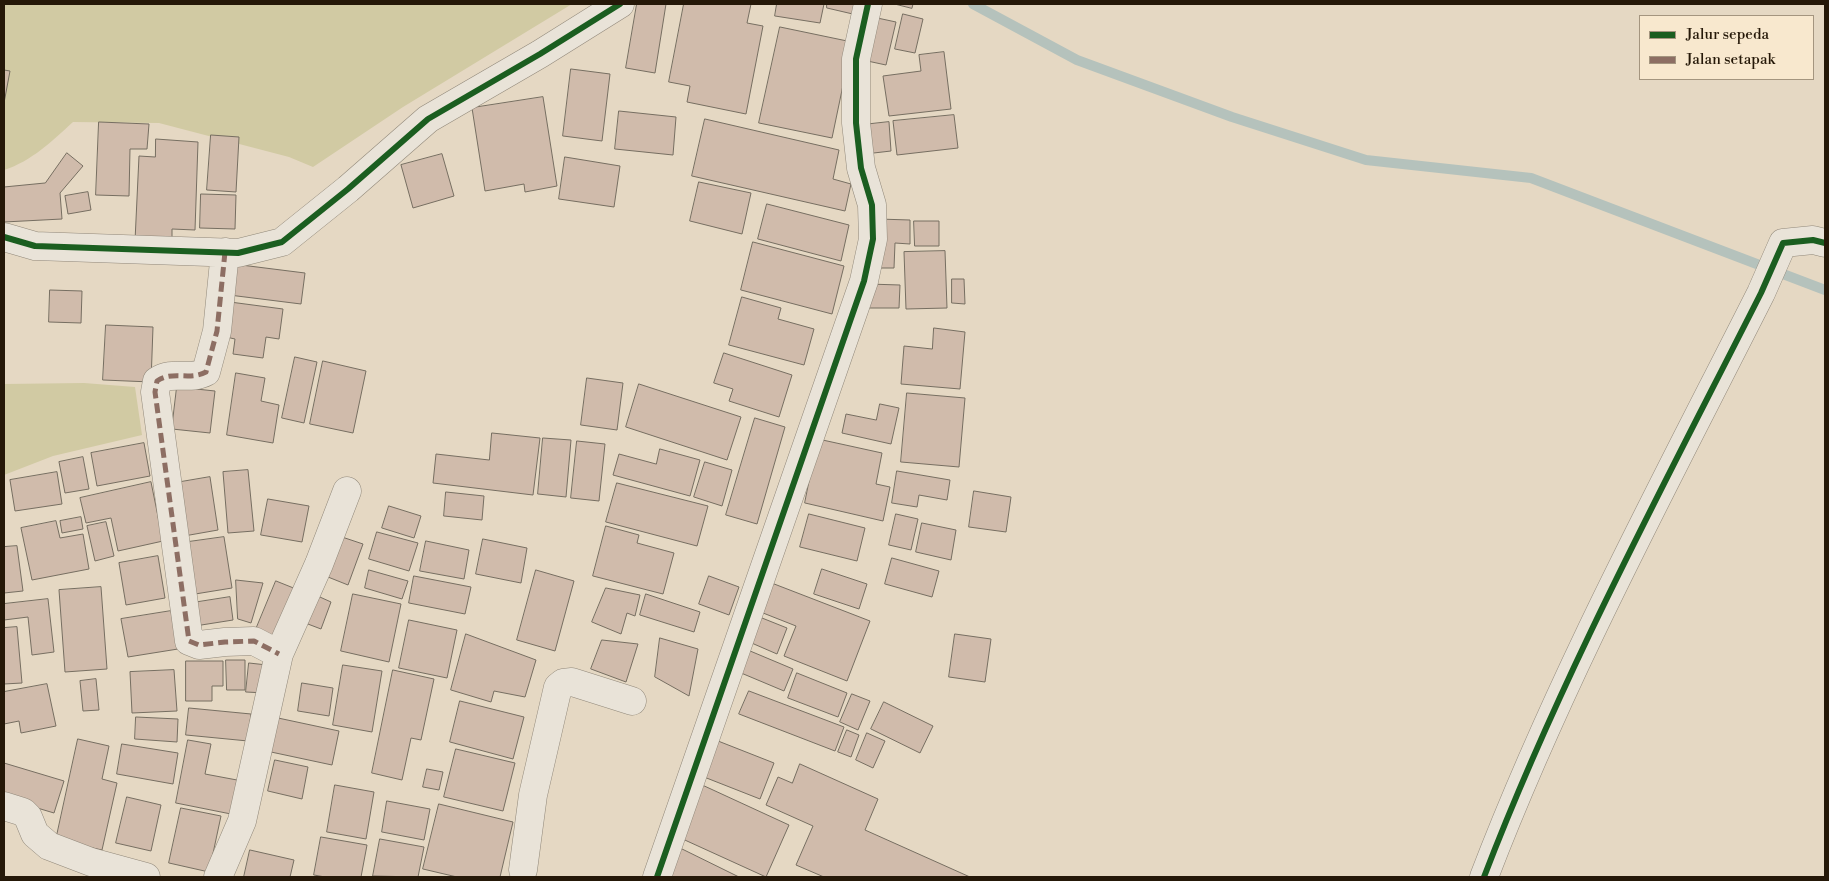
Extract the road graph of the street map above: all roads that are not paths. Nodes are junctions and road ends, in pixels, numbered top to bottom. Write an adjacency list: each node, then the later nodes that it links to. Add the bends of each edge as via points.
1 (620, 4): 5 (street, via 428,119 282,242 238,253)
2 (868, 4): 14 (street, via 856,59 856,123 861,168 872,205 873,239 864,281)
3 (4, 237): 5 (street, via 36,246)
4 (1825, 243): 15 (street, via 1813,240 1783,243 1599,615 1511,808)
5 (225, 252): 7 (street, via 217,331 206,372 198,376 165,376 157,381 155,392 189,641 200,645 254,641)
6 (347, 491): 7 (street, via 320,564)
7 (279, 654): 13 (street, via 242,822)
8 (632, 701): 11 (street, via 572,682 558,687 533,795)
9 (4, 806): 10 (street, via 23,812 35,834)
10 (90, 870): 12 (street)
11 (528, 875)
12 (146, 877)
13 (218, 877)
14 (657, 877)
15 (1484, 877)

